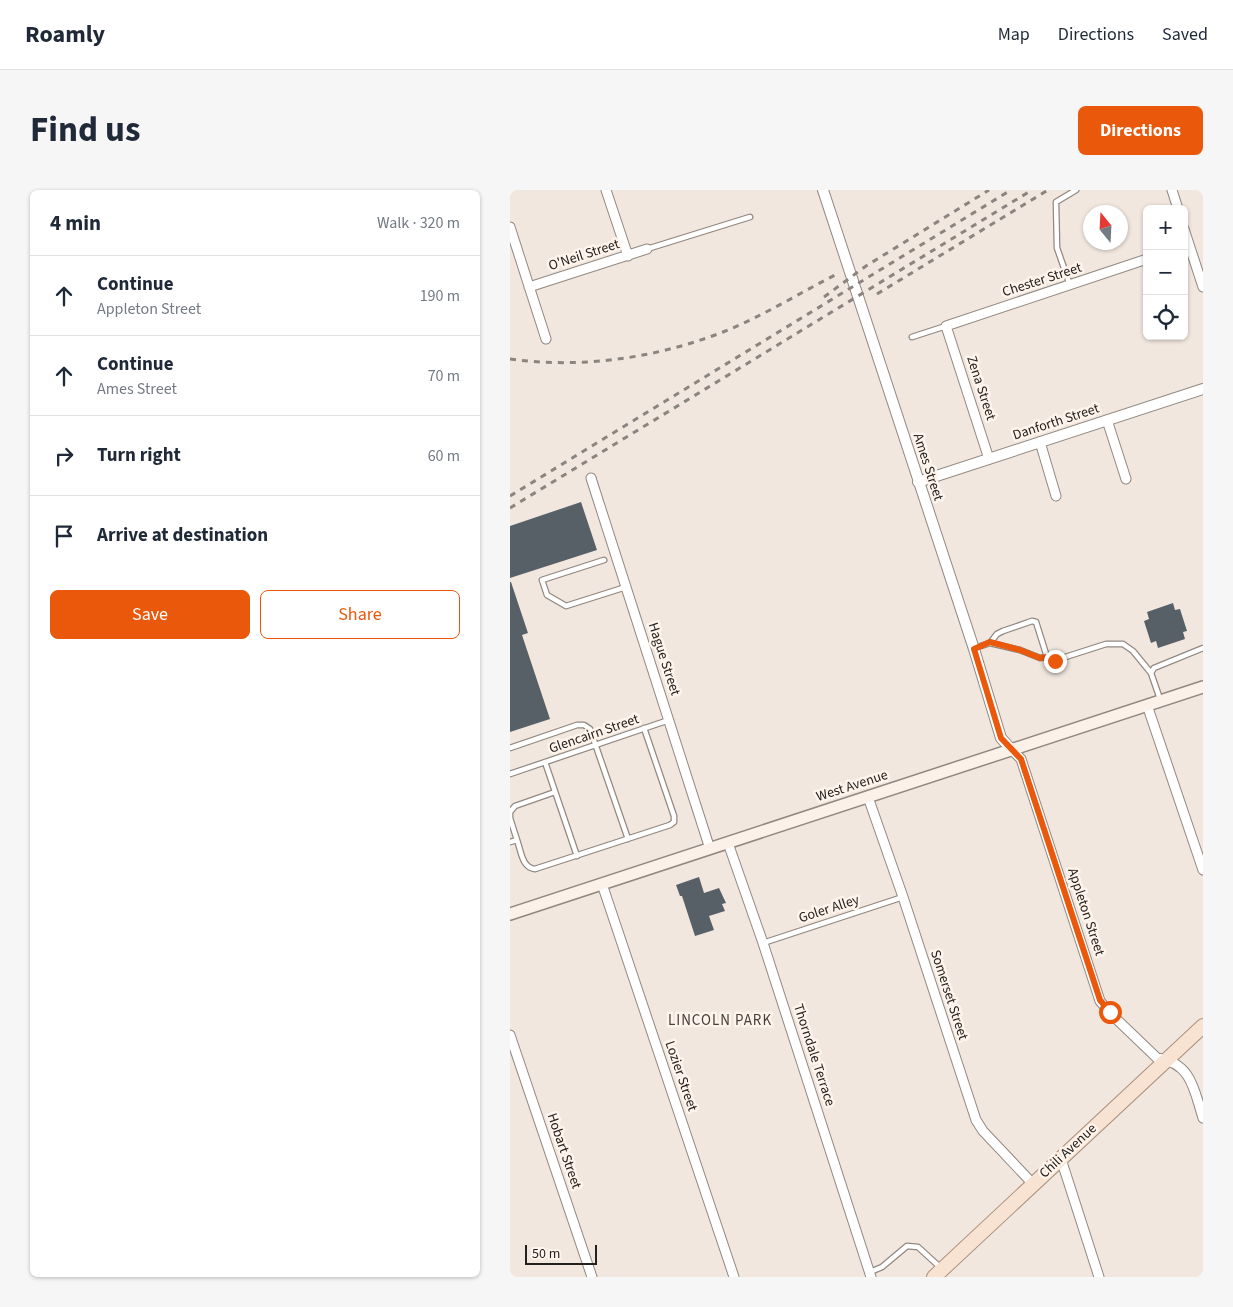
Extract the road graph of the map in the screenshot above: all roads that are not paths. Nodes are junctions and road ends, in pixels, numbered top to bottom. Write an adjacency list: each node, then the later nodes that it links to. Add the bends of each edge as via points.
1 (606, 190): 10 (street)
2 (823, 190): 24 (street, Ames Street)
3 (1076, 190): 12 (lane, via 1056,202 1057,248)
4 (1172, 190): 5 (street)
5 (1177, 205)
6 (750, 217): 8 (lane)
7 (510, 227): 13 (street)
8 (647, 249): 10 (street, O'Neil Street)
9 (1188, 249): 14 (street)
10 (628, 256): 13 (street, O'Neil Street)
11 (1143, 260): 12 (street, Chester Street)
12 (1070, 285): 15 (street, Chester Street)
13 (529, 287): 17 (street)
14 (1203, 287)
15 (946, 326): 16 (lane); 21 (street, Zena Street)
16 (912, 337)
17 (546, 338)
18 (1203, 389): 19 (street, Danforth Street)
19 (1107, 420): 20 (street, Danforth Street); 23 (street)
20 (1040, 442): 21 (street, Danforth Street); 25 (street)
21 (989, 459): 24 (street, Danforth Street)
22 (592, 478): 27 (street, Hague Street)
23 (1126, 479)
24 (918, 482): 30 (street, Ames Street)
25 (1056, 496)
26 (604, 560): 27 (lane, via 542,580 547,595 566,606)
27 (626, 587): 36 (street, Hague Street)
28 (990, 642): 30 (lane); 31 (lane, via 1040,658); 31 (lane, via 996,634 1034,621)
29 (1203, 648): 32 (lane, via 1154,668)
30 (974, 649): 40 (street, Ames Street, via 1001,738)
31 (1047, 657): 32 (lane, via 1055,661 1106,644 1123,644)
32 (1151, 673): 34 (lane)
33 (1203, 687): 34 (main road, West Avenue)
34 (1160, 701): 35 (main road, West Avenue)
35 (1147, 705): 40 (main road, West Avenue); 52 (street)
36 (669, 720): 37 (lane, Glencairn Street); 50 (street, Hague Street)
37 (644, 728): 38 (lane, Glencairn Street); 46 (lane, via 674,822)
38 (595, 744): 39 (lane, via 590,729 577,725); 41 (lane, Glencairn Street); 46 (lane)
39 (510, 748)
40 (1012, 750): 44 (main road, West Avenue); 59 (street, Appleton Street, via 1021,759 1100,1000 1157,1058)
41 (545, 762): 42 (lane, Glencairn Street); 43 (lane)
42 (510, 774)
43 (555, 792): 45 (lane, via 515,806); 51 (lane)
44 (868, 797): 49 (main road, West Avenue); 54 (street, Somerset Street)
45 (510, 818): 47 (lane)
46 (628, 839): 51 (lane)
47 (517, 840): 48 (lane); 51 (lane, via 529,869 535,870)
48 (510, 842)
49 (728, 843): 50 (main road, West Avenue); 56 (street, Thorndale Terrace)
50 (710, 849): 53 (main road, West Avenue)
51 (577, 856)
52 (1203, 870)
53 (602, 884): 55 (main road, West Avenue); 66 (street, Lozier Street)
54 (903, 897): 56 (lane, Goler Alley); 62 (street, Somerset Street, via 976,1120)
55 (510, 912)
56 (763, 943): 64 (street, Thorndale Terrace)
57 (1203, 1026): 59 (main road, Chili Avenue)
58 (510, 1035): 65 (street, Hobart Street)
59 (1166, 1060): 60 (street, Appleton Street, via 1181,1067 1190,1078); 61 (main road, Chili Avenue)
60 (1203, 1118)
61 (1060, 1159): 62 (main road, Chili Avenue); 67 (street)
62 (1033, 1184): 63 (main road, Chili Avenue)
63 (941, 1274): 64 (lane, via 918,1247 907,1246)
64 (870, 1275)
65 (592, 1277)
66 (734, 1277)
67 (1099, 1277)

